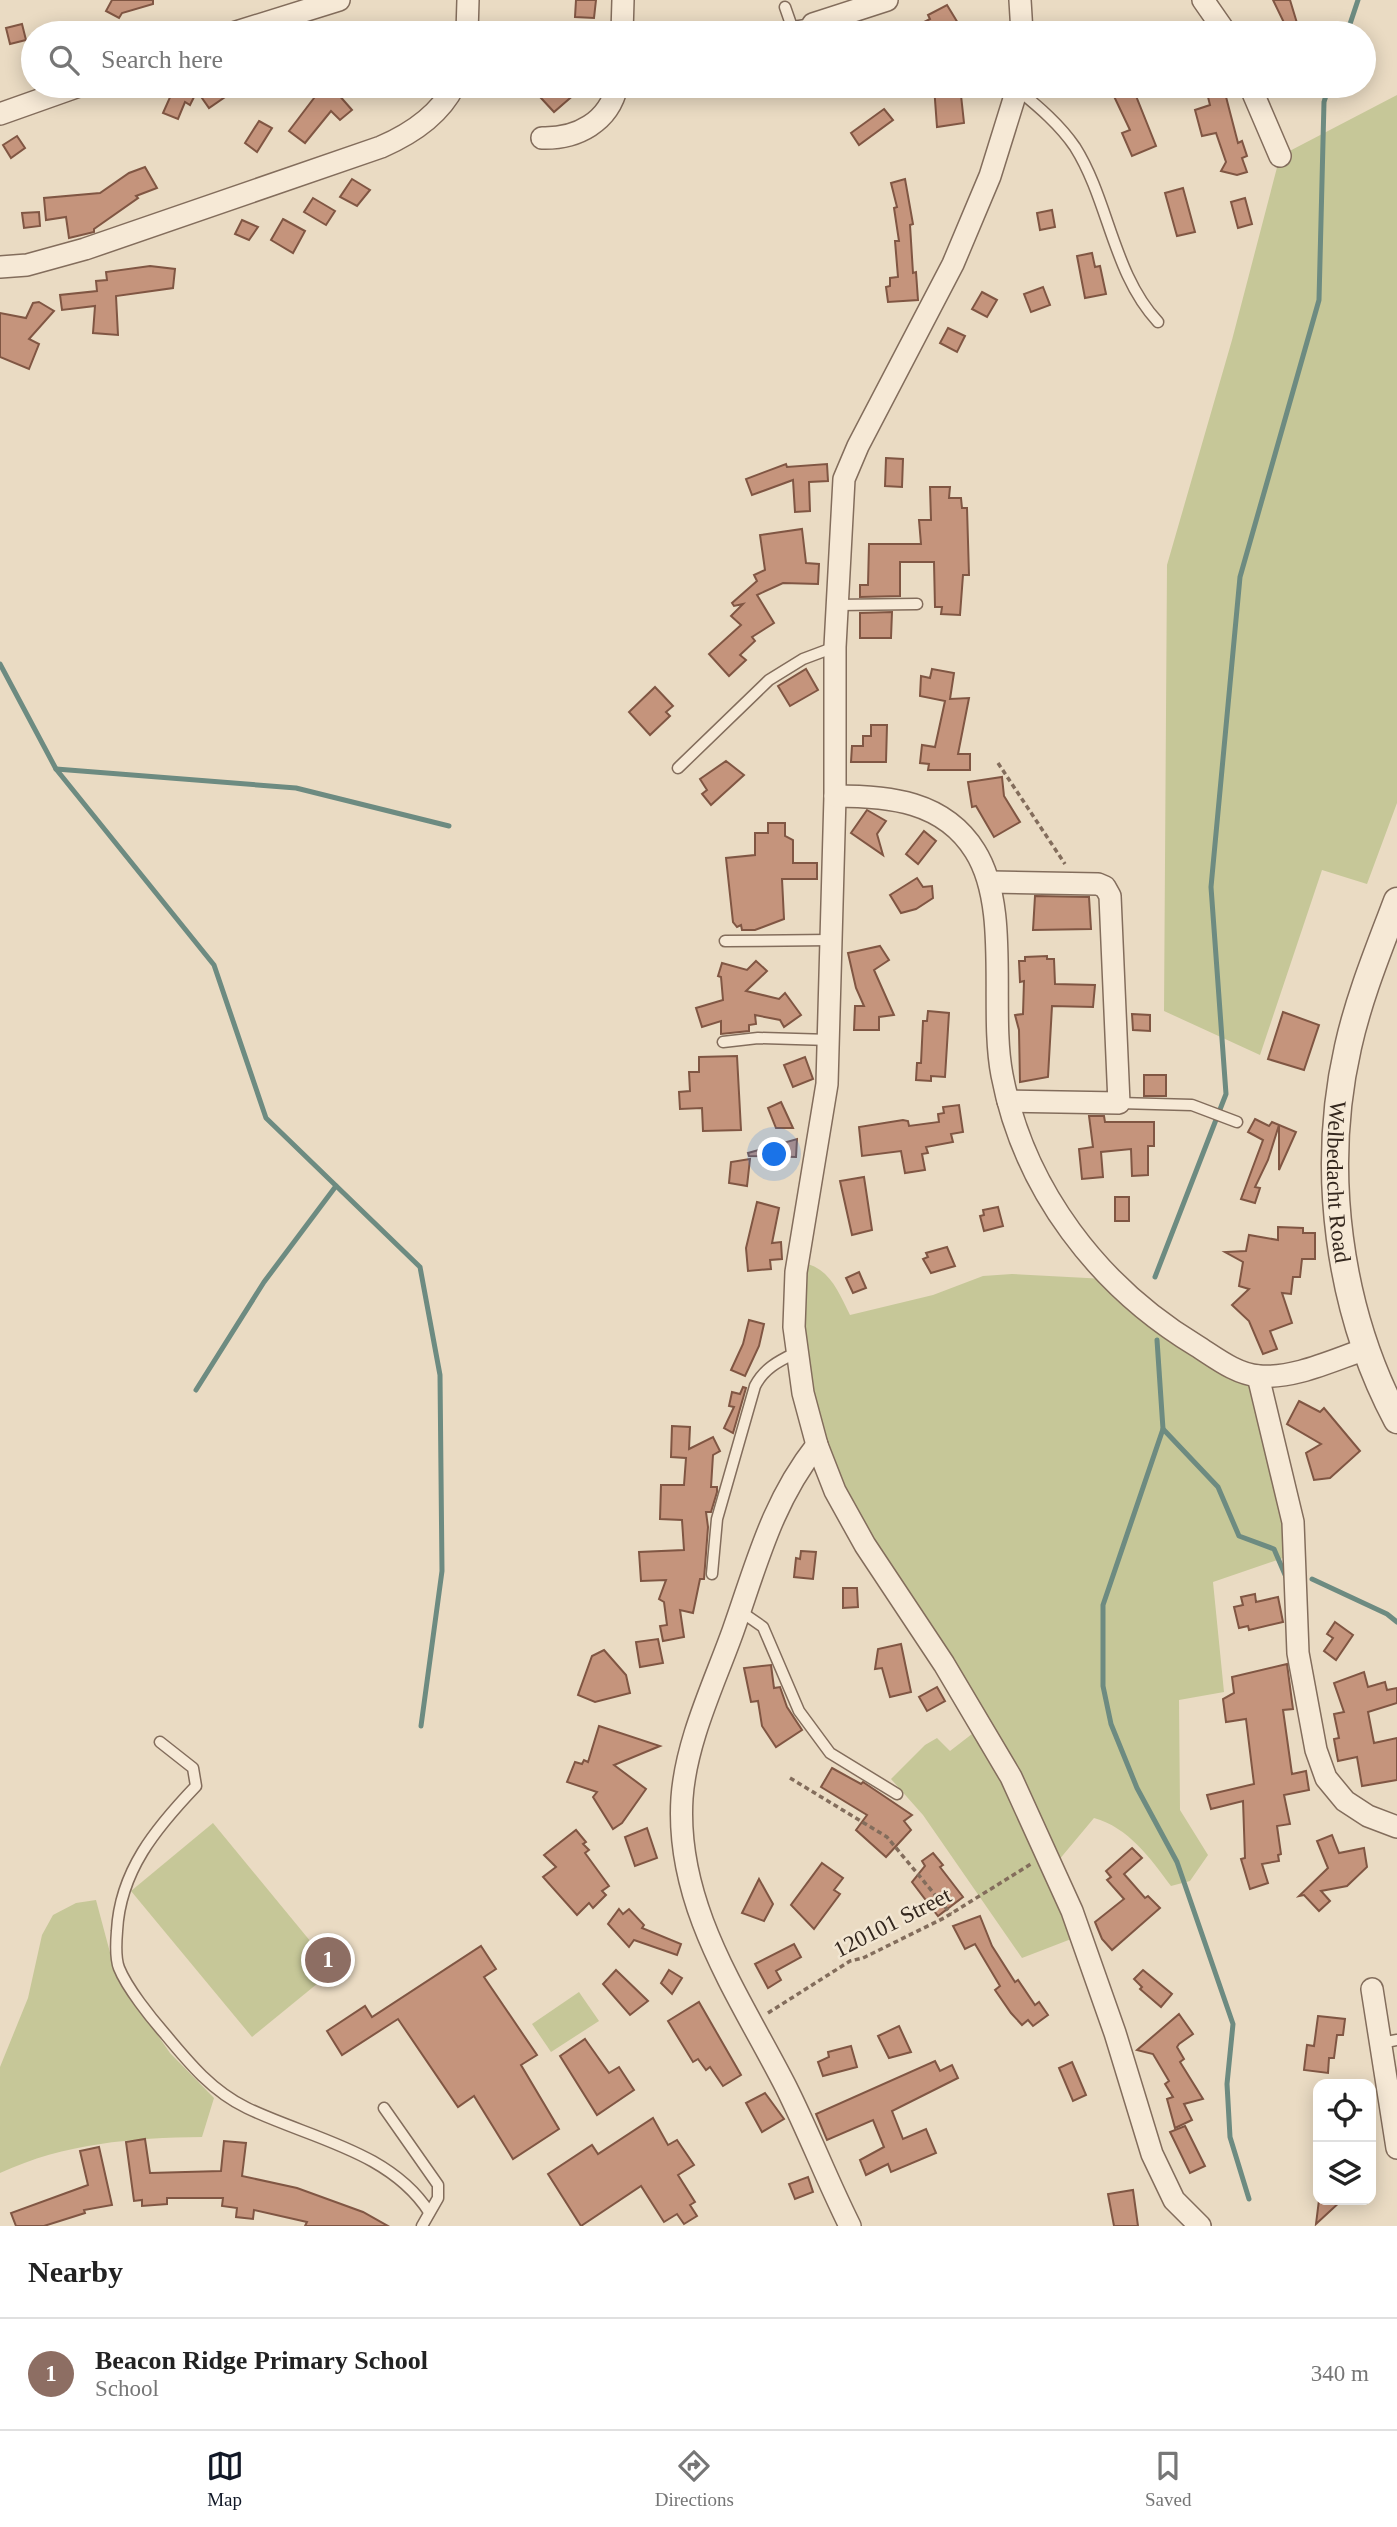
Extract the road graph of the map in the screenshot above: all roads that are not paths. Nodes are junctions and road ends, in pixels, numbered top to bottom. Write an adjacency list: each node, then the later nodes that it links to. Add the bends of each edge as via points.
1 (340, 0): 8 (street)
2 (468, 0): 9 (street)
3 (623, 0): 10 (street)
4 (887, 0): 12 (street)
5 (1020, 0): 13 (street)
6 (1203, 0): 14 (street)
7 (785, 7): 11 (lane)
8 (272, 21)
9 (467, 21)
10 (622, 21)
11 (790, 21)
12 (822, 21)
13 (1022, 21)
14 (1218, 21)
15 (45, 98): 21 (street)
16 (445, 98): 24 (street, via 419,127 381,147 85,249 27,265)
17 (614, 98): 22 (street, via 593,125 557,139)
18 (1015, 98): 27 (street, via 990,176 953,264 844,479)
19 (1028, 98): 25 (lane, via 1075,148 1122,261 1146,309)
20 (1255, 98): 23 (street)
21 (0, 114)
22 (542, 138)
23 (1280, 156)
24 (0, 267)
25 (1158, 322)
26 (917, 604): 27 (lane)
27 (837, 605): 28 (street)
28 (835, 647): 29 (lane, via 803,659 769,680); 30 (street)
29 (678, 768)
30 (835, 796): 31 (street, via 886,797 930,810 969,842); 33 (street)
31 (990, 882): 37 (street, via 997,1039); 38 (street, via 1102,885 1110,896)
32 (1397, 901): 40 (street, Welbedacht Road, via 1357,1011 1337,1122 1339,1229)
33 (831, 940): 34 (lane); 36 (street)
34 (724, 941)
35 (723, 1041): 36 (lane)
36 (830, 1041): 41 (street, via 825,1107 794,1290)
37 (1008, 1101): 38 (street); 42 (street, via 1055,1210 1112,1281 1186,1340 1230,1366)
38 (1119, 1103): 39 (lane, via 1192,1105)
39 (1237, 1122)
40 (1366, 1349): 42 (street, via 1293,1372); 43 (street, Welbedacht Road)
41 (797, 1352): 44 (street); 45 (lane, via 775,1362 755,1386 717,1519)
42 (1258, 1376): 49 (street, via 1292,1512 1298,1653 1318,1758 1333,1789 1345,1801)
43 (1397, 1420)
44 (817, 1445): 46 (street, via 780,1499); 57 (street, via 849,1519 986,1732 1048,1853 1115,2033 1156,2163 1174,2200)
45 (712, 1574)
46 (740, 1611): 48 (lane, via 764,1627 799,1711 830,1753); 56 (street, via 691,1750 682,1797 689,1884)
47 (160, 1742): 54 (lane, via 193,1769 196,1786 166,1817 138,1857 124,1890 117,1936 119,1968 197,2074 245,2107 385,2168)
48 (897, 1794)
49 (1397, 1827)
50 (1372, 1989): 51 (street)
51 (1389, 2041): 53 (street)
52 (384, 2108): 54 (lane, via 438,2185 438,2197)
53 (1397, 2148)
54 (429, 2212): 55 (lane)
55 (422, 2226)
56 (850, 2226)
57 (1200, 2226)

